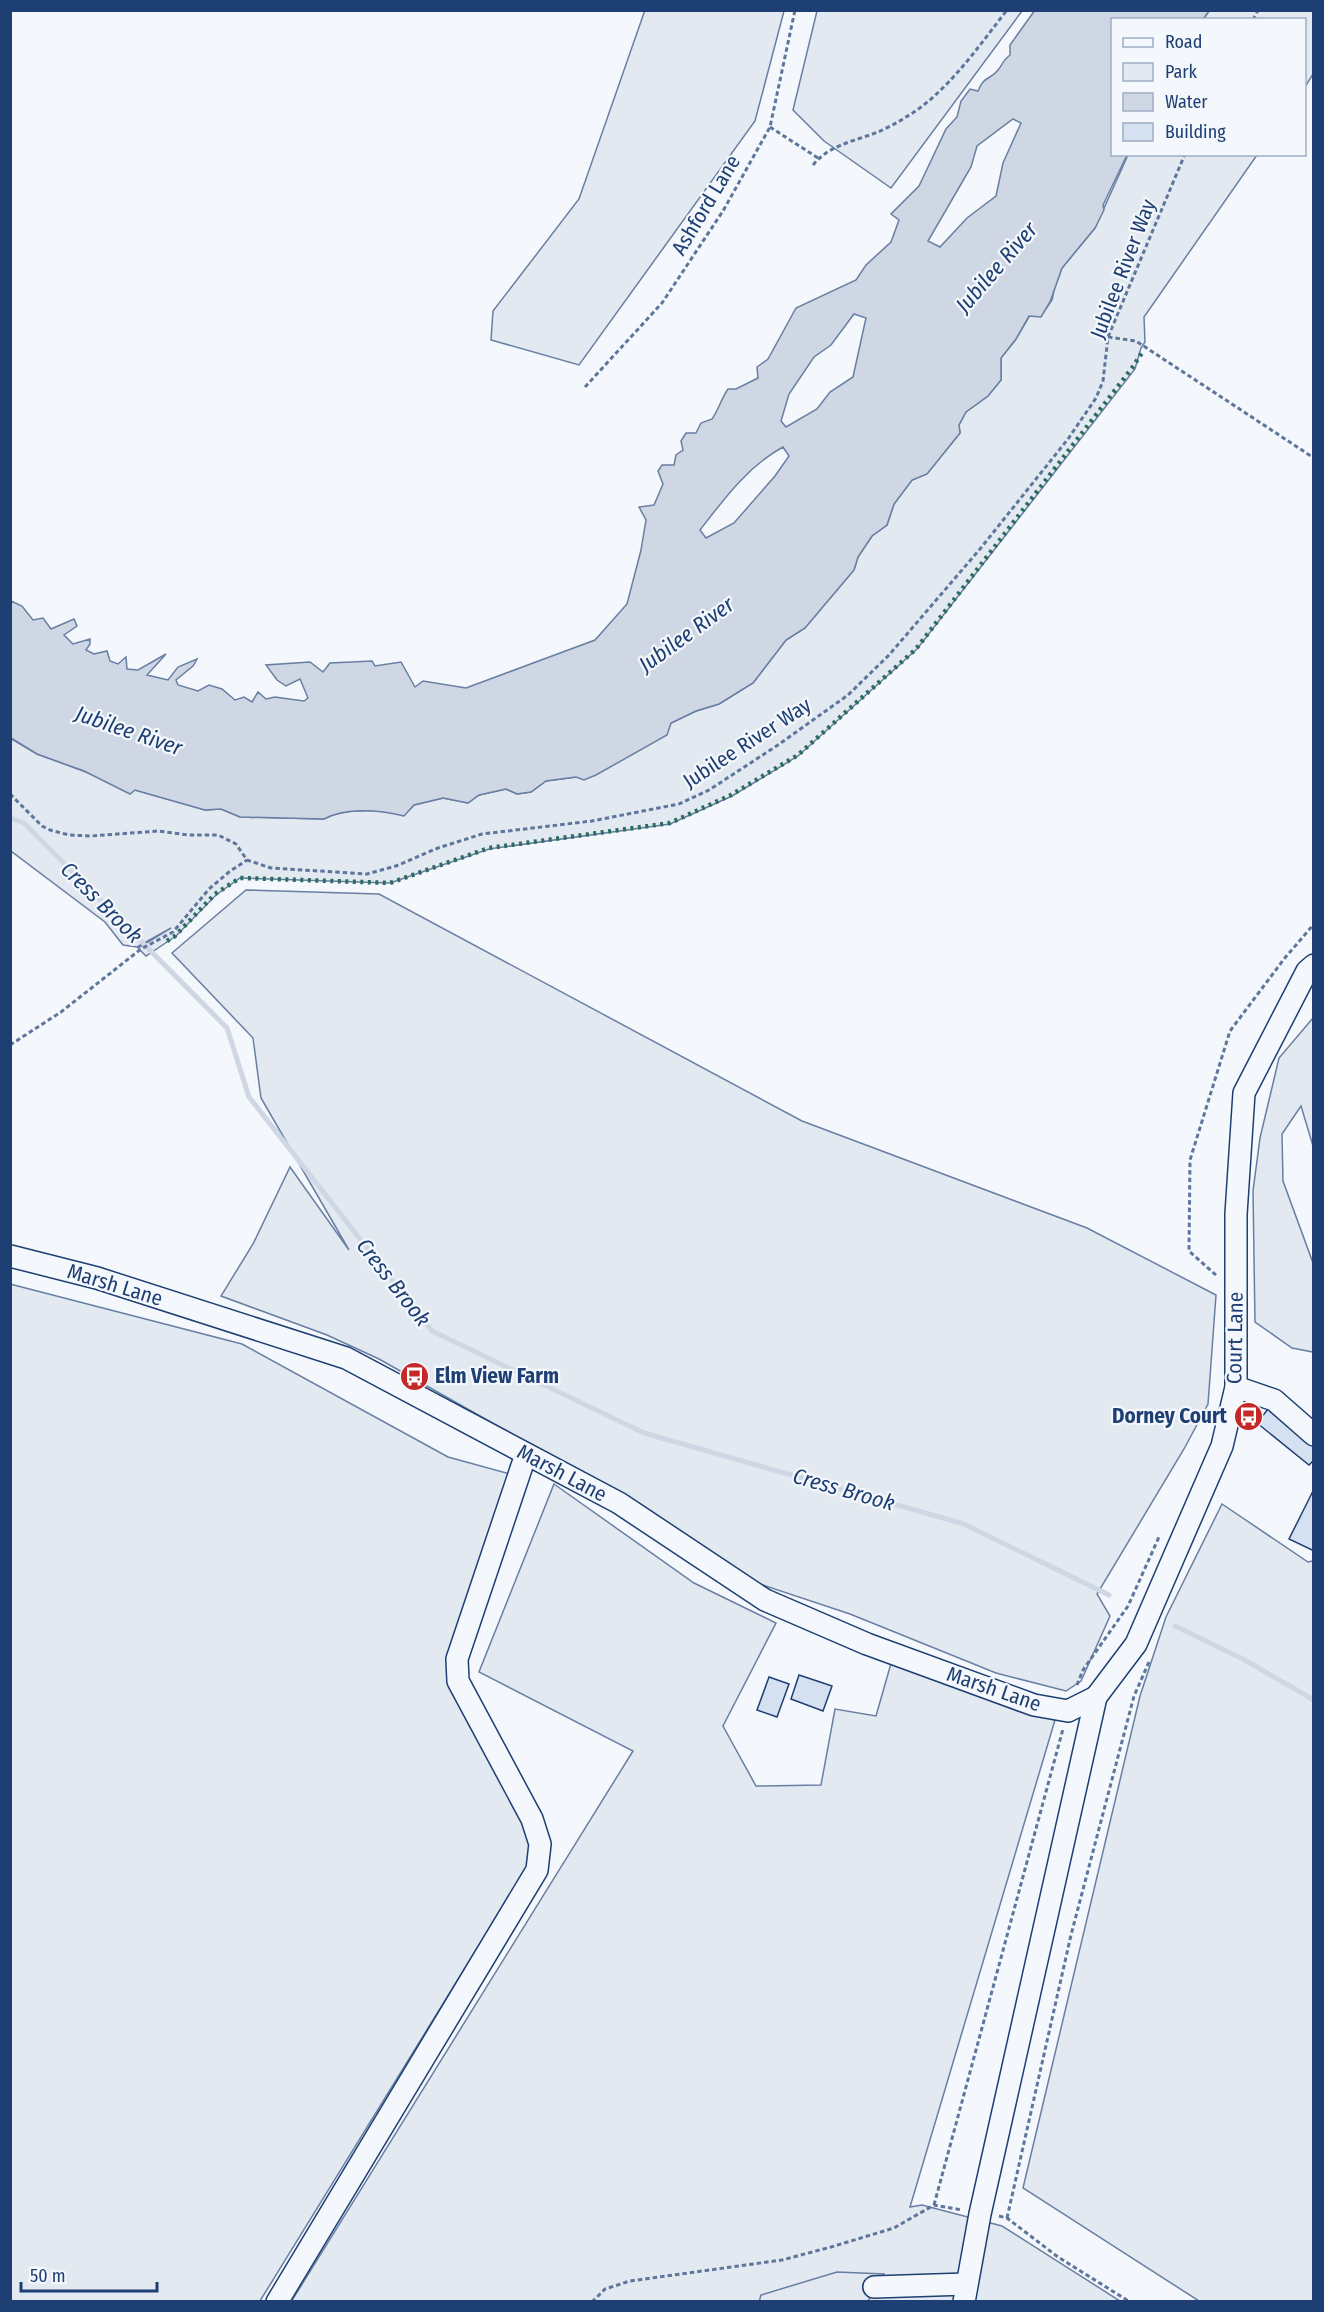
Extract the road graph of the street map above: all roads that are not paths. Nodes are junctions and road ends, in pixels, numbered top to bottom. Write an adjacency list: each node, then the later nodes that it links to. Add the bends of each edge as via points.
1 (1314, 965): 3 (street, Court Lane, via 1307,971 1244,1094 1236,1214)
2 (10, 1256): 5 (street, Marsh Lane, via 98,1278 346,1358)
3 (1236, 1387): 4 (street, via 1274,1400); 6 (street, Court Lane, via 1222,1446 1136,1644)
4 (1314, 1435)
5 (526, 1454): 6 (street, Marsh Lane, via 619,1503 765,1600 867,1644 1034,1705 1068,1711); 9 (street, via 457,1659 458,1681 532,1819 540,1844 537,1870)
6 (1096, 1697): 8 (street)
7 (874, 2287): 8 (street)
8 (965, 2293)
9 (276, 2301)

